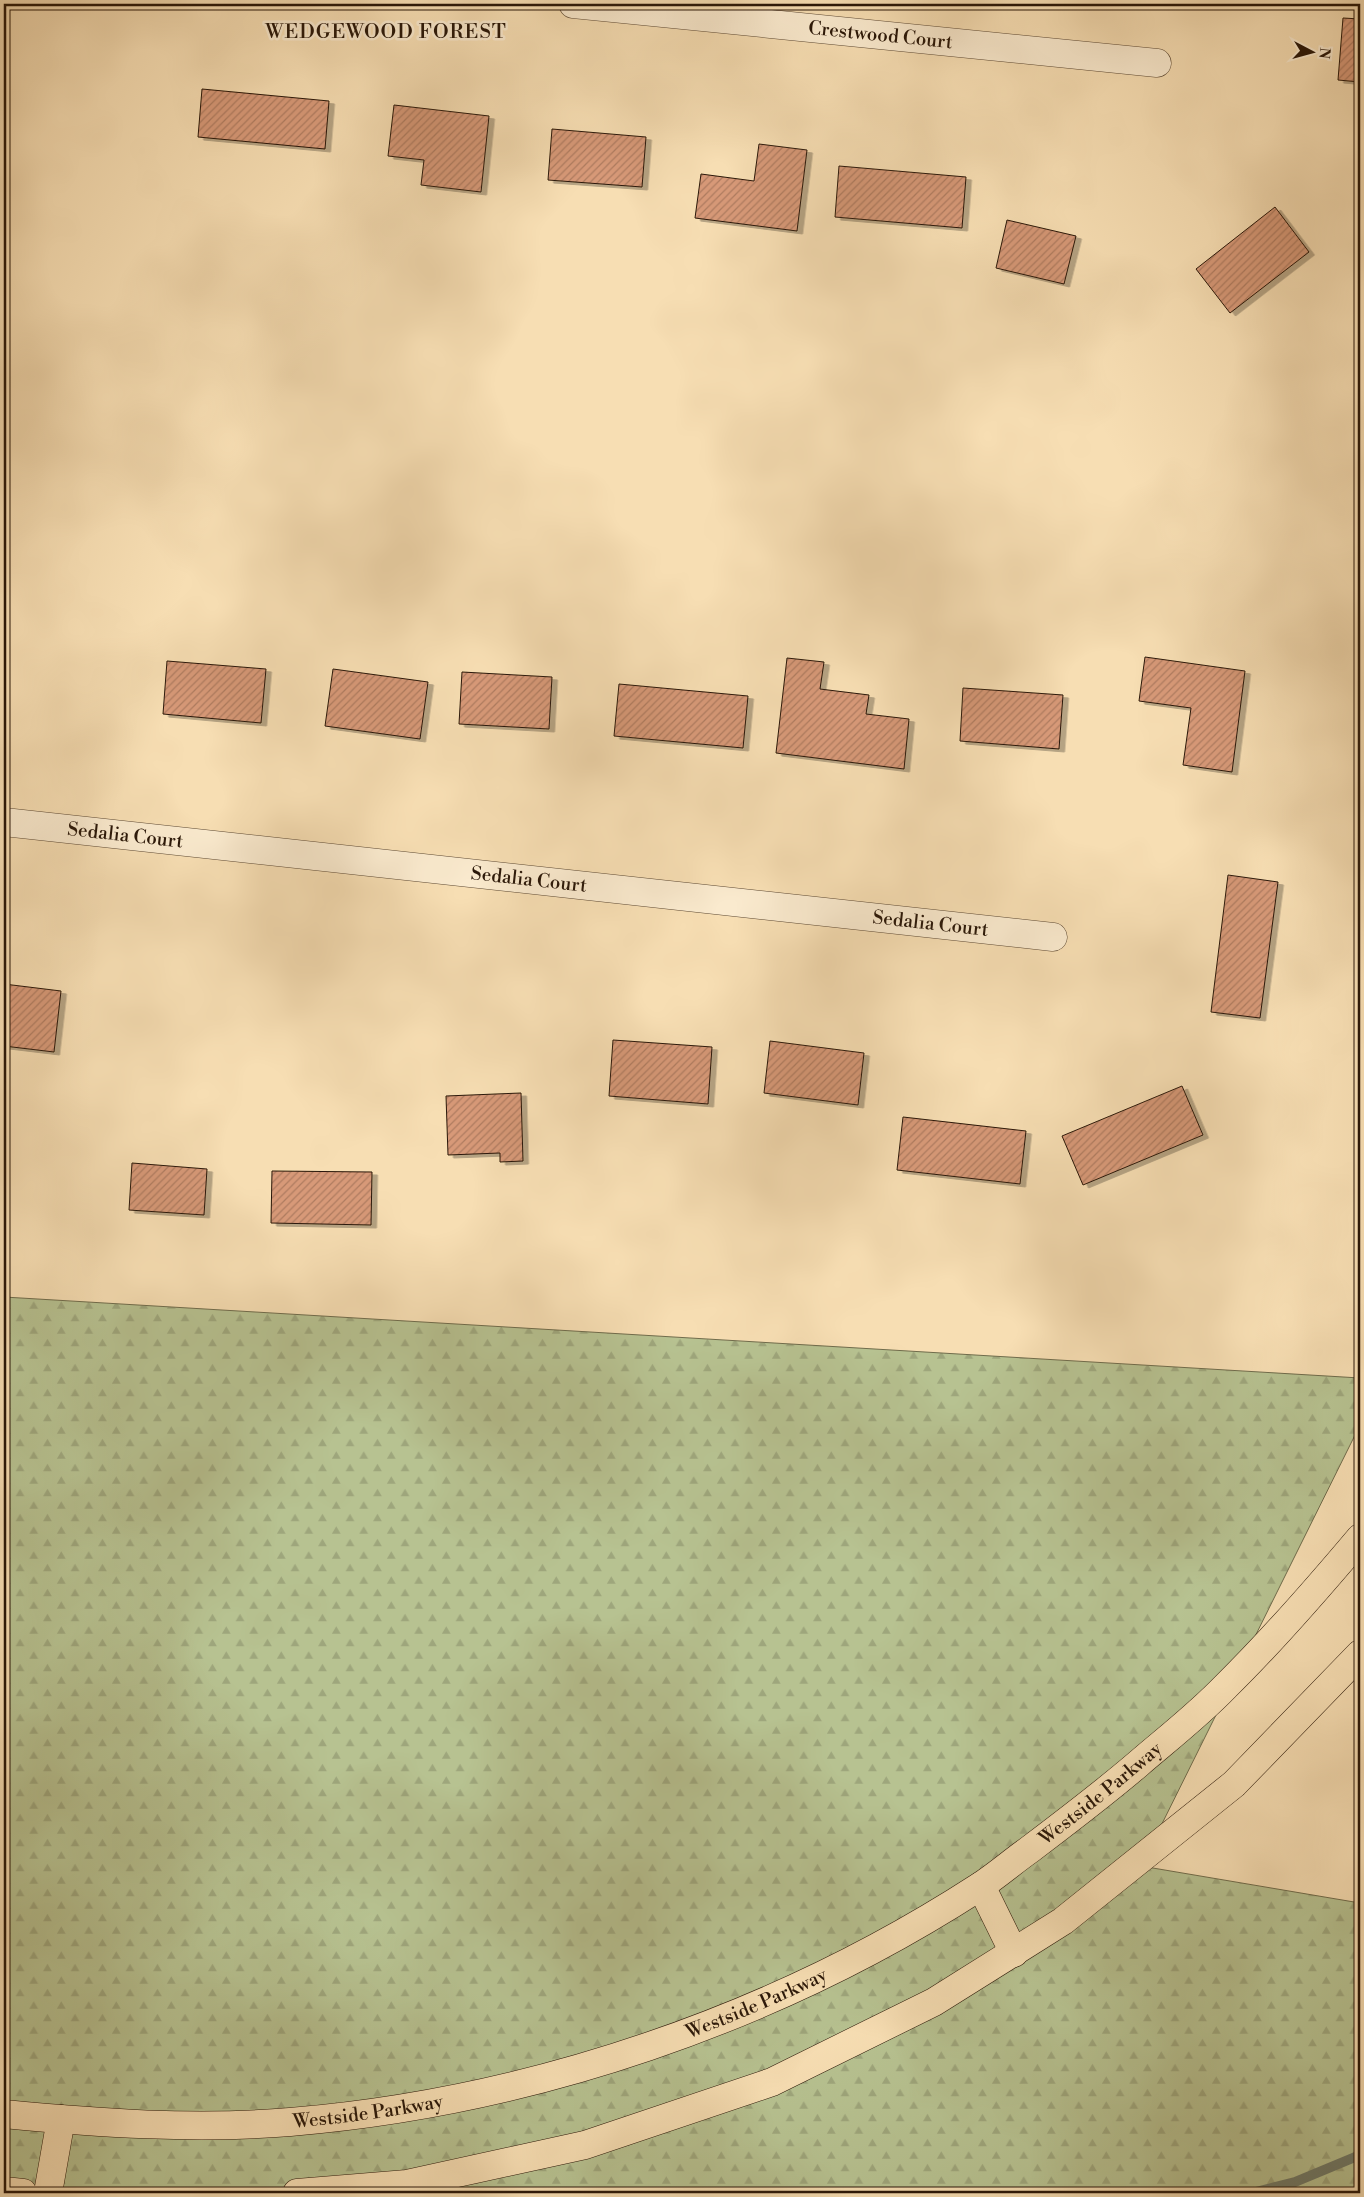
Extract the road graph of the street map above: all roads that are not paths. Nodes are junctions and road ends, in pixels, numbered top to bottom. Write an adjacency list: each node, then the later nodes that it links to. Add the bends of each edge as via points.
1 (573, 4): 2 (street, Crestwood Court)
2 (1157, 63)
3 (4, 822): 4 (street, Sedalia Court)
4 (1053, 937)
5 (1360, 1538): 7 (main road, Westside Parkway, via 1312,1595 1224,1688 1098,1798)
6 (1360, 1654): 8 (main road, via 1234,1784 1063,1921)
7 (981, 1886): 8 (main road); 10 (main road, Westside Parkway, via 886,1942 769,2001 653,2044 544,2079 396,2109 288,2122 161,2126)
8 (1014, 1953): 14 (main road, via 934,2002 772,2082 613,2136 406,2184)
9 (4, 2114): 10 (main road, Westside Parkway)
10 (61, 2119): 13 (main road)
11 (4, 2191): 12 (main road)
12 (23, 2193)
13 (48, 2193)
14 (298, 2193)

